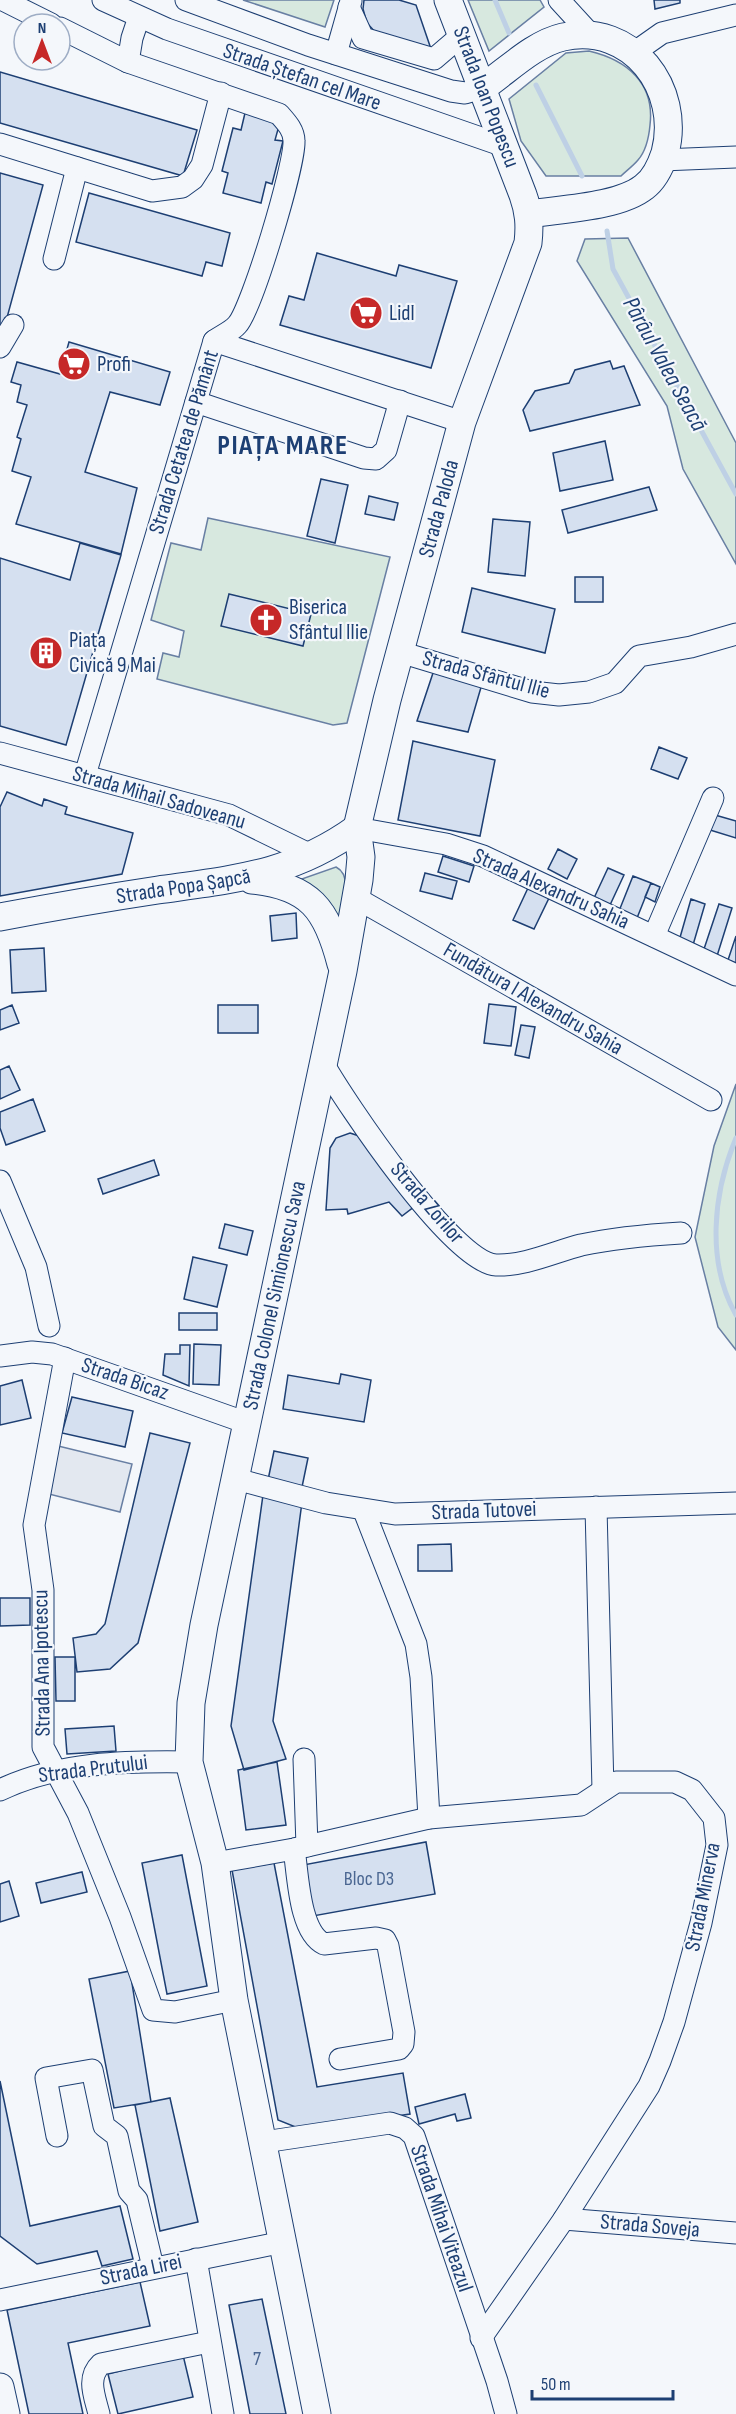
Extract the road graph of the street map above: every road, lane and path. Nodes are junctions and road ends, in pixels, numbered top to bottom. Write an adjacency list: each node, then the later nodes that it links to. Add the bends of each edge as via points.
1 (3, 0): 7 (street)
2 (103, 0): 9 (street, Strada Ștefan cel Mare)
3 (186, 0): 14 (street, Strada Ștefan cel Mare)
4 (448, 0): 11 (main road, Strada Ioan Popescu)
5 (559, 0): 12 (street)
6 (350, 3): 11 (street, via 363,38 434,59); 14 (street)
7 (27, 12)
8 (736, 15): 13 (street, via 662,33)
9 (139, 16): 15 (street); 19 (street, Strada Ștefan cel Mare)
10 (72, 34): 15 (street, Strada Cetatea de Pământ)
11 (462, 35): 16 (main road, Strada Ioan Popescu)
12 (592, 36): 13 (main road, via 615,40); 16 (main road, via 563,38 539,47)
13 (635, 52): 21 (main road, via 660,84 668,112 668,140)
14 (336, 54): 16 (street, Strada Ștefan cel Mare, via 451,92)
15 (129, 62): 17 (street, Strada Cetatea de Pământ)
16 (482, 88): 19 (main road, Strada Ioan Popescu)
17 (221, 93): 22 (street, via 202,165 182,187 152,191); 26 (street, Strada Cetatea de Pământ, via 279,114 290,126 294,140 286,184 247,306 237,325)
18 (0, 144): 22 (street)
19 (504, 146): 23 (main road, Strada Ioan Popescu)
20 (736, 157): 21 (street)
21 (662, 160): 23 (main road, via 645,187 633,194 572,207)
22 (77, 168): 24 (street)
23 (527, 204): 30 (main road, Strada Paloda, via 528,243)
24 (54, 259)
25 (13, 325): 27 (street)
26 (214, 340): 28 (street); 29 (street, Strada Cetatea de Pământ)
27 (0, 347)
28 (400, 401): 29 (street, via 386,450 376,459); 30 (street)
29 (196, 402): 34 (street, Strada Cetatea de Pământ)
30 (462, 422): 32 (main road, Strada Paloda)
31 (736, 634): 32 (street, Strada Sfântul Ilie, via 639,657 615,683 589,692 560,695 531,692)
32 (400, 652): 36 (main road, Strada Paloda)
33 (0, 753): 34 (street, Strada Mihail Sadoveanu)
34 (84, 775): 37 (street, Strada Mihail Sadoveanu, via 229,815)
35 (713, 798): 41 (street)
36 (357, 828): 37 (main road, Strada Popa Șapcă); 39 (main road, Strada Colonel Simionescu Sava, via 361,857); 41 (street, Strada Alexandru Sahia, via 446,844 483,856)
37 (313, 856): 38 (main road, Strada Popa Șapcă)
38 (241, 878): 40 (main road, Strada Popa Șapcă); 42 (main road, via 297,889 317,906 328,923)
39 (356, 898): 42 (main road, Strada Colonel Simionescu Sava); 45 (street, Fundătura I Alexandru Sahia)
40 (0, 917)
41 (654, 936): 43 (street, Strada Alexandru Sahia)
42 (343, 971): 44 (main road, Strada Colonel Simionescu Sava)
43 (736, 975)
44 (323, 1063): 47 (street, Strada Zorilor, via 345,1100 415,1194 471,1252 494,1265 519,1263 628,1237); 51 (main road, Strada Colonel Simionescu Sava)
45 (711, 1100)
46 (0, 1181): 48 (street, via 36,1267)
47 (681, 1233)
48 (49, 1326)
49 (0, 1356): 50 (street, Strada Bicaz, via 32,1352)
50 (65, 1358): 51 (street, Strada Bicaz); 58 (street, Strada Ana Ipotescu, via 34,1525 43,1590 43,1747)
51 (247, 1424): 52 (main road, Strada Colonel Simionescu Sava)
52 (236, 1479): 55 (street, Strada Tutovei); 57 (main road, Strada Colonel Simionescu Sava, via 195,1681)
53 (736, 1503): 54 (street, Strada Tutovei)
54 (596, 1507): 55 (street, Strada Tutovei, via 395,1514); 60 (street)
55 (364, 1511): 61 (street, via 416,1644 422,1677)
56 (304, 1759): 62 (street)
57 (189, 1762): 58 (street, Strada Prutului, via 136,1761); 63 (main road)
58 (56, 1770): 59 (street, Strada Prutului, via 27,1777); 64 (street, Strada Ana Ipotescu, via 78,1813 153,2010 175,2012)
59 (0, 1790)
60 (603, 1790): 61 (street, Strada Minerva, via 581,1805); 68 (street, Strada Minerva, via 616,1782 675,1782 692,1790 714,1818 717,1845 701,1923 660,2061 649,2086)
61 (429, 1818): 62 (street, Strada Minerva)
62 (300, 1847): 63 (street, Strada Minerva); 65 (street, via 303,1907 312,1935 324,1944 376,1938 386,1940 388,1946 403,2044 399,2049)
63 (215, 1863): 64 (main road)
64 (234, 2000): 67 (main road)
65 (340, 2059)
66 (57, 2136): 72 (street, via 45,2078 92,2070 104,2126 117,2136 129,2191 136,2200)
67 (264, 2142): 70 (main road); 74 (street, Strada Mihai Viteazul, via 390,2123 414,2136)
68 (564, 2219): 69 (street, Strada Soveja); 74 (street, Strada Minerva)
69 (736, 2233)
70 (283, 2242): 71 (street, Strada Lirei); 80 (main road)
71 (196, 2259): 72 (street, Strada Lirei); 75 (street)
72 (153, 2267): 73 (street, Strada Lirei)
73 (0, 2300)
74 (481, 2338): 81 (street, Strada Mihai Viteazul)
75 (209, 2342): 78 (street, via 101,2364 93,2378); 79 (street)
76 (0, 2387): 77 (main road)
77 (6, 2414)
78 (99, 2414)
79 (223, 2414)
80 (317, 2414)
81 (506, 2414)

